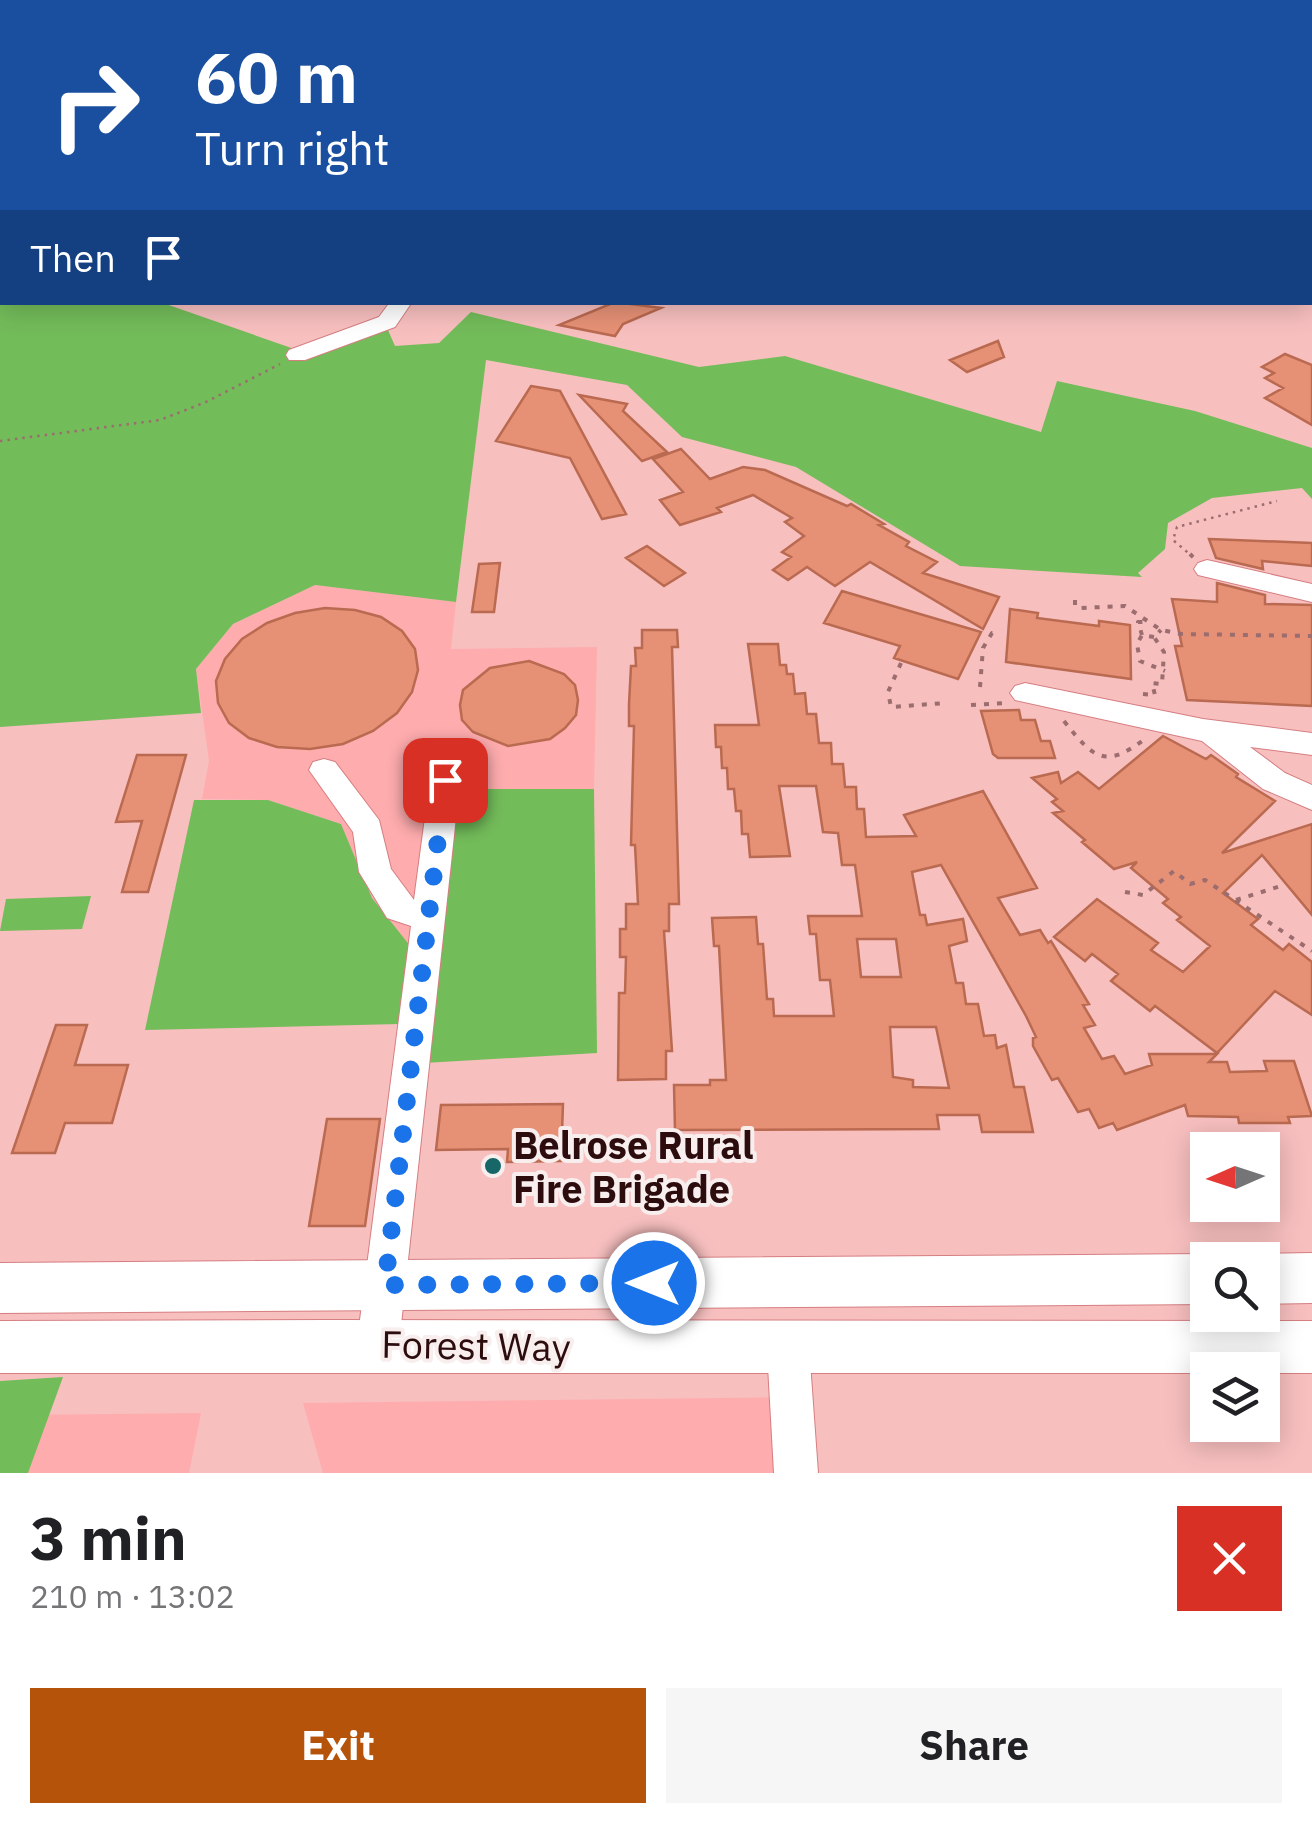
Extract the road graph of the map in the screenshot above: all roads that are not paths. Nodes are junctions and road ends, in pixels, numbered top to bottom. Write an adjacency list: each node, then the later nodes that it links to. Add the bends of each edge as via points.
1 (400, 305): 2 (street, via 386,322)
2 (297, 355)
3 (1208, 569): 4 (street)
4 (1312, 593)
5 (1015, 698): 6 (street)
6 (1203, 730): 7 (street); 10 (street, via 1274,781)
7 (1312, 744)
8 (324, 770): 11 (street, via 368,828 375,872 398,908)
9 (445, 780): 11 (street)
10 (1312, 798)
11 (427, 918): 15 (street)
12 (1280, 1278): 13 (main road)
13 (1312, 1278)
14 (1190, 1279): 15 (main road, Forest Way)
15 (385, 1285): 16 (main road, Forest Way); 17 (street)
16 (0, 1288)
17 (378, 1343): 18 (main road, Forest Way); 19 (main road, Forest Way)
18 (0, 1347)
19 (788, 1348): 20 (main road, Forest Way); 21 (street)
20 (1312, 1348)
21 (796, 1473)

